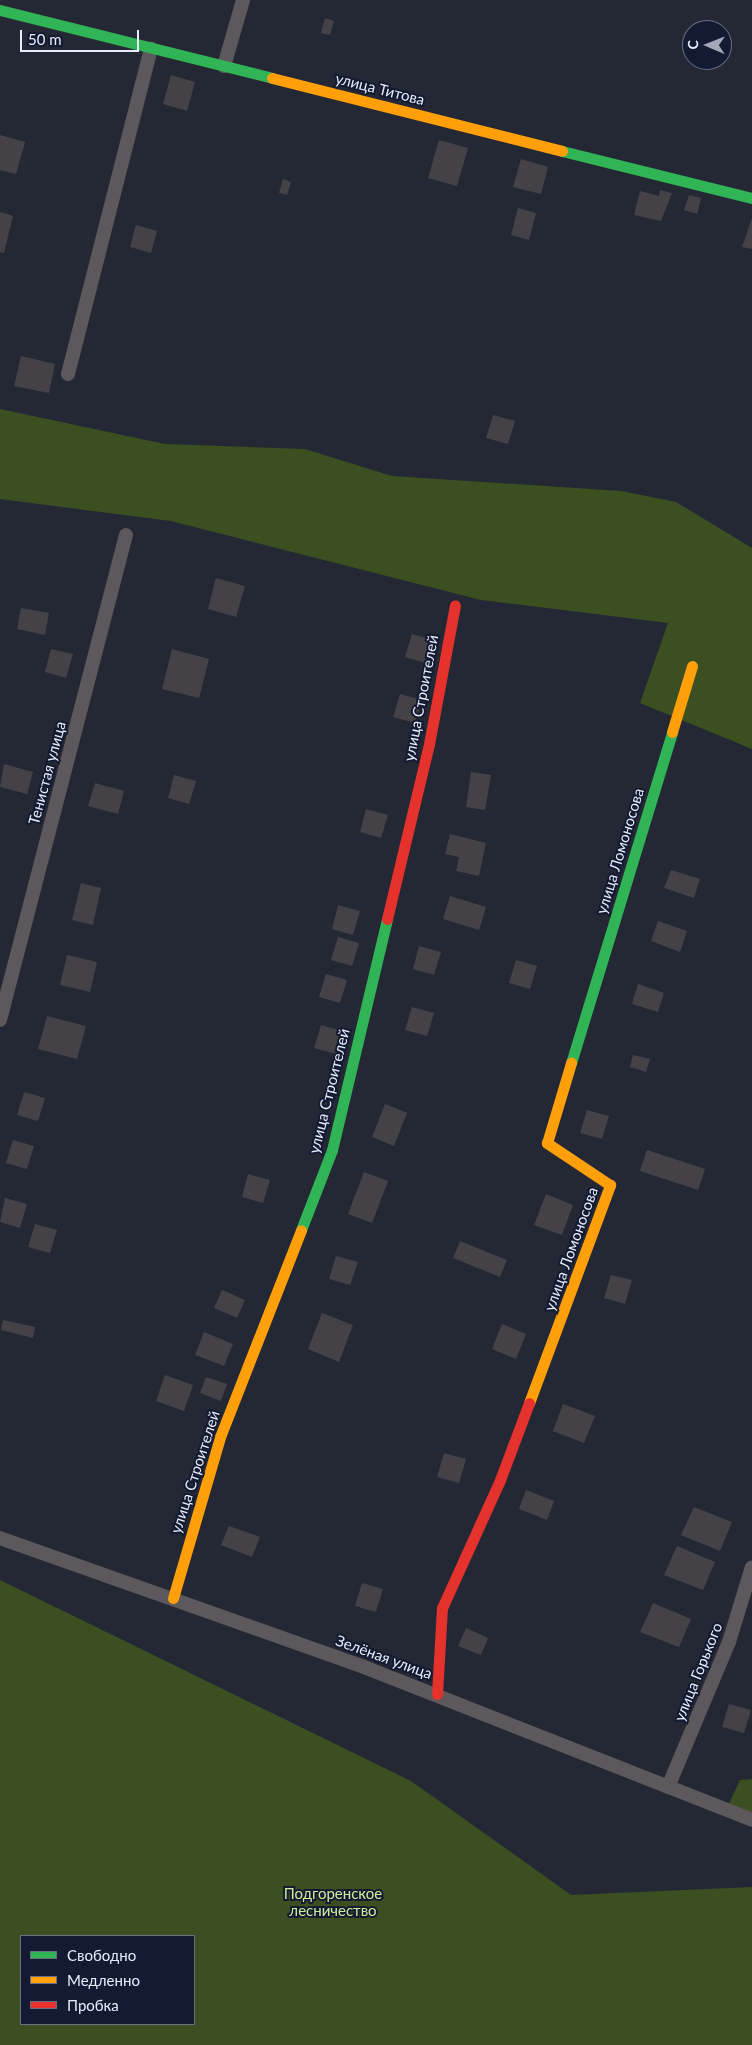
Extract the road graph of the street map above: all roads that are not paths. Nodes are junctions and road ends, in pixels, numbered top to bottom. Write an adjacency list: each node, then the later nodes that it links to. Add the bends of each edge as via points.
1 (243, 0): 4 (street)
2 (0, 10): 3 (street, улица Титова)
3 (151, 48): 4 (street, улица Титова); 6 (street)
4 (224, 66): 5 (street, улица Титова)
5 (752, 198)
6 (68, 374)
7 (126, 534): 10 (street, Тенистая улица)
8 (455, 605): 13 (street, улица Строителей, via 429,744 332,1150 220,1437)
9 (692, 666): 14 (street, улица Ломоносова, via 547,1143 610,1184 500,1480 442,1608)
10 (0, 1020)
11 (0, 1538): 13 (street, Зелёная улица)
12 (752, 1567): 15 (street, улица Горького, via 729,1642)
13 (173, 1598): 14 (street, Зелёная улица)
14 (437, 1694): 15 (street, Зелёная улица)
15 (668, 1788): 16 (street, Зелёная улица)
16 (752, 1820)

